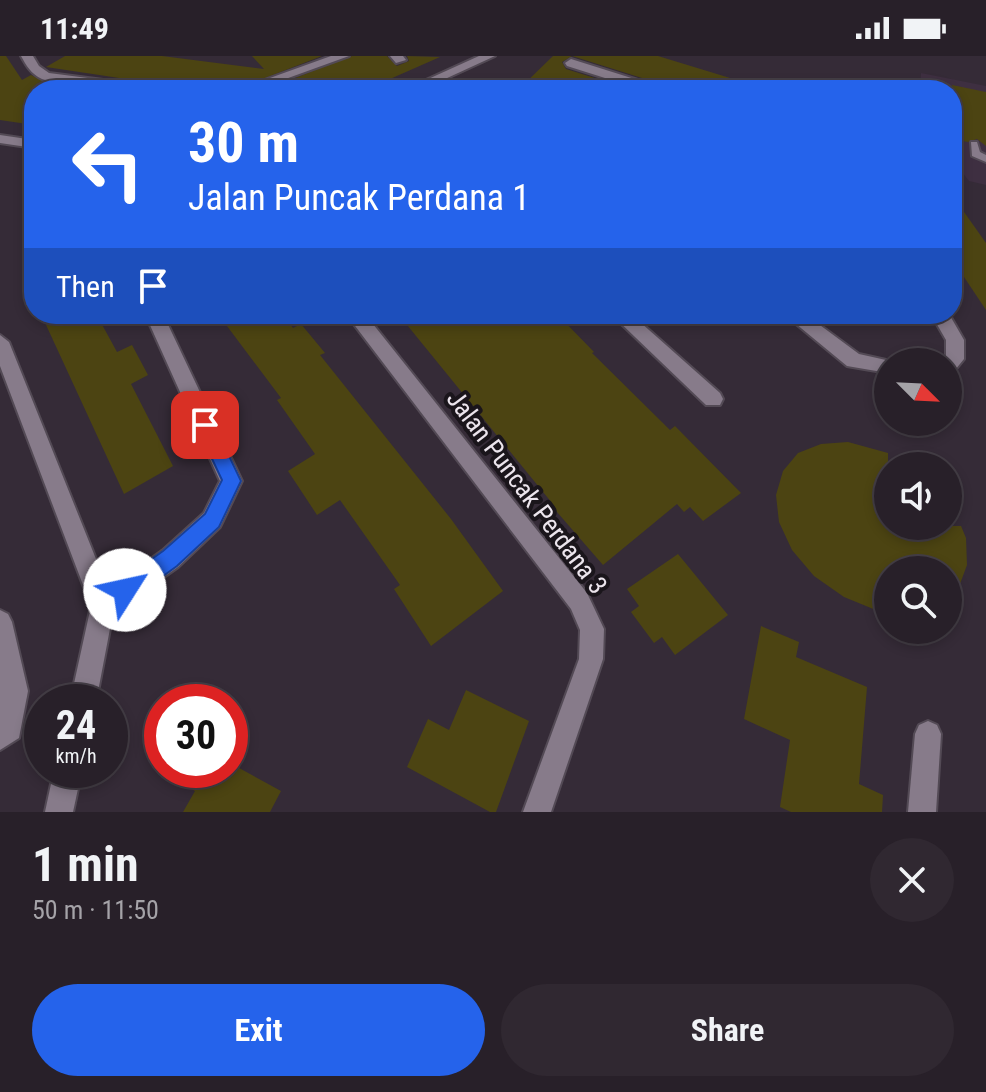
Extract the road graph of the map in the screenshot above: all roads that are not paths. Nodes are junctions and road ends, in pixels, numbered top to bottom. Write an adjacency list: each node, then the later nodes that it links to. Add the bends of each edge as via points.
1 (27, 56): 5 (street, via 46,76)
2 (343, 56): 6 (street)
3 (489, 56): 7 (street)
4 (571, 63): 8 (street)
5 (76, 80)
6 (272, 80)
7 (433, 80)
8 (625, 80)
9 (0, 139): 10 (street)
10 (24, 143)
11 (974, 144): 12 (lane, via 975,154)
12 (986, 159)
13 (159, 324): 22 (street, via 231,481 212,520 170,559)
14 (363, 324): 29 (street, Jalan Puncak Perdana 3, via 579,601 592,629 591,659)
15 (631, 324): 21 (street)
16 (806, 324): 20 (street, via 854,361)
17 (946, 324): 19 (street)
18 (0, 342): 22 (street)
19 (955, 348)
20 (874, 364)
21 (713, 399)
22 (103, 606): 24 (street)
23 (0, 622): 25 (street, via 15,691)
24 (87, 684)
25 (5, 733)
26 (928, 734): 30 (street)
27 (64, 788): 28 (street)
28 (59, 812)
29 (537, 812)
30 (922, 812)

